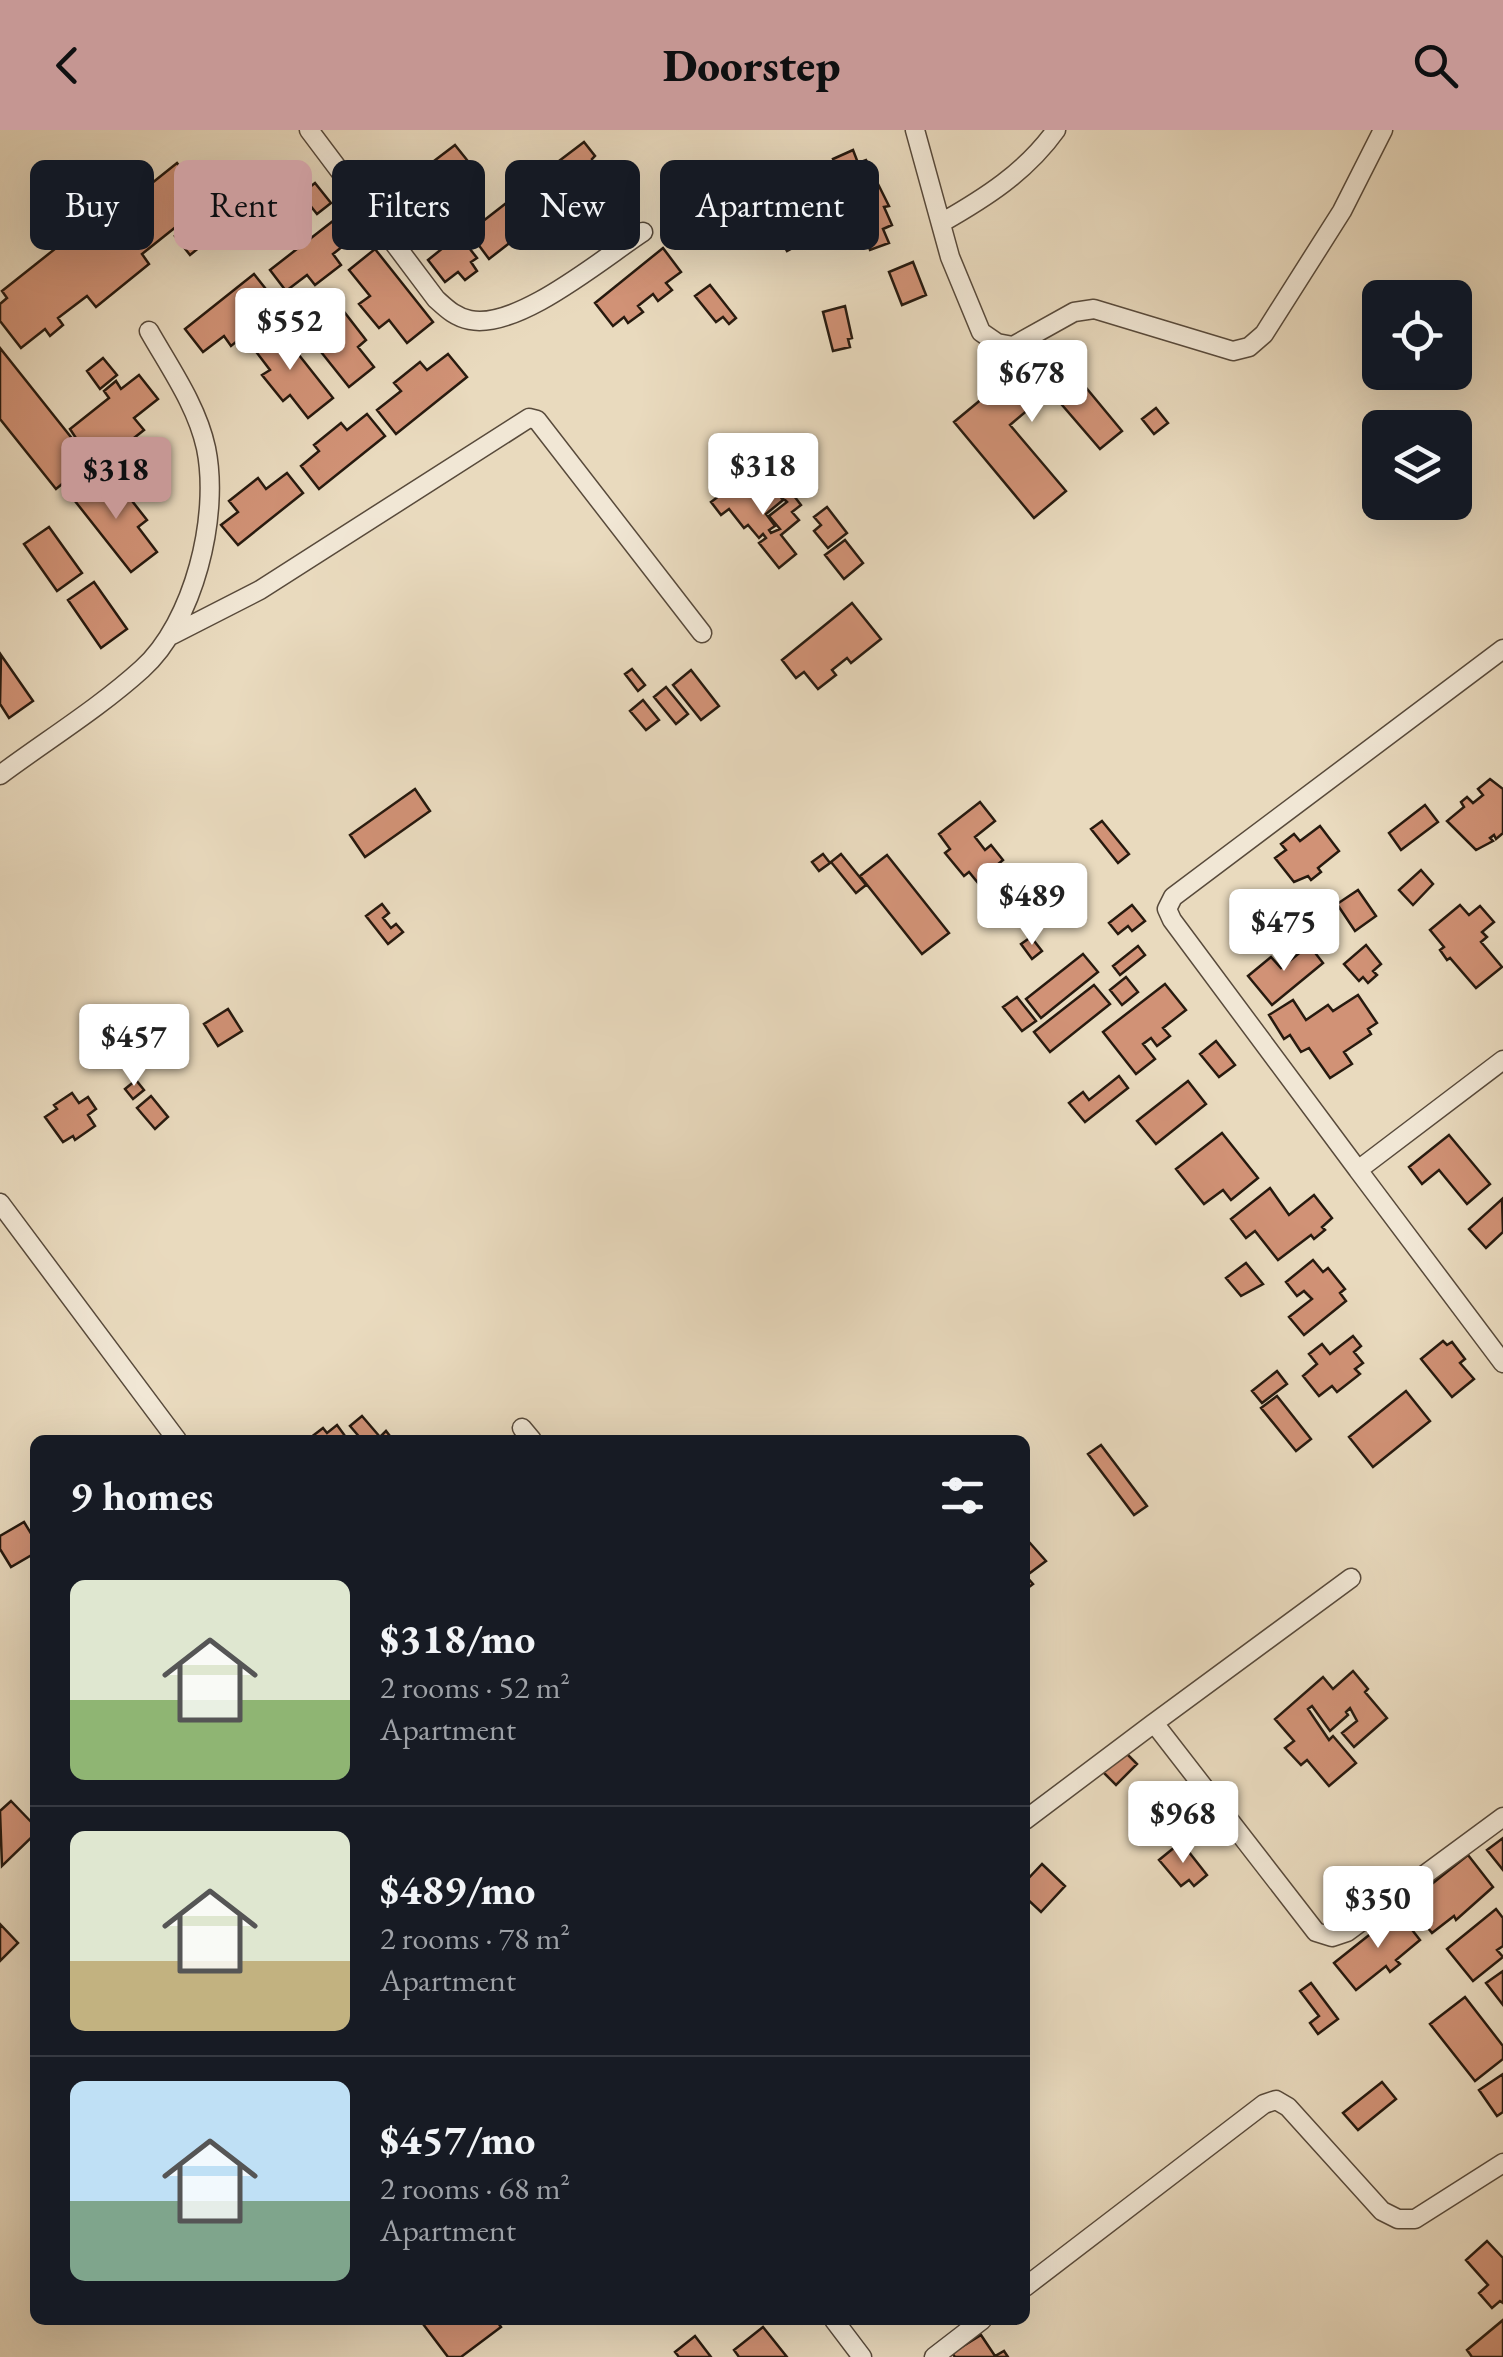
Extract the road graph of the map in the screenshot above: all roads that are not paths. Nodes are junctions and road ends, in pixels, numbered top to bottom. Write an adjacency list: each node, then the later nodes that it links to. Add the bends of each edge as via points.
1 (308, 130): 6 (street, via 436,299 473,321 504,317 535,302)
2 (915, 130): 5 (street)
3 (1056, 130): 5 (street, via 993,193)
4 (1383, 130): 5 (street, via 1342,211 1264,334 1248,348 1233,351 1094,309 1012,346 997,343 981,332)
5 (941, 222)
6 (644, 232)
7 (149, 331): 9 (street, via 190,402 206,449 208,506 196,578)
8 (702, 633): 9 (street, via 530,418 260,590)
9 (172, 635): 11 (street, via 142,669)
10 (1503, 649): 13 (street, via 1173,897 1168,909)
11 (0, 774)
12 (1503, 1060): 13 (street)
13 (1358, 1170): 15 (street)
14 (0, 1203): 16 (street)
15 (1503, 1363)
16 (173, 1435)
17 (1350, 1578): 18 (street)
18 (1154, 1724): 19 (street); 20 (street, via 1316,1932 1332,1937)
19 (1030, 1816)
20 (1503, 1817)
21 (1503, 2164): 22 (street, via 1415,2219 1398,2219 1382,2211 1276,2100)
22 (1030, 2283)
23 (838, 2325): 25 (street)
24 (976, 2325): 26 (street)
25 (862, 2357)
26 (934, 2357)

